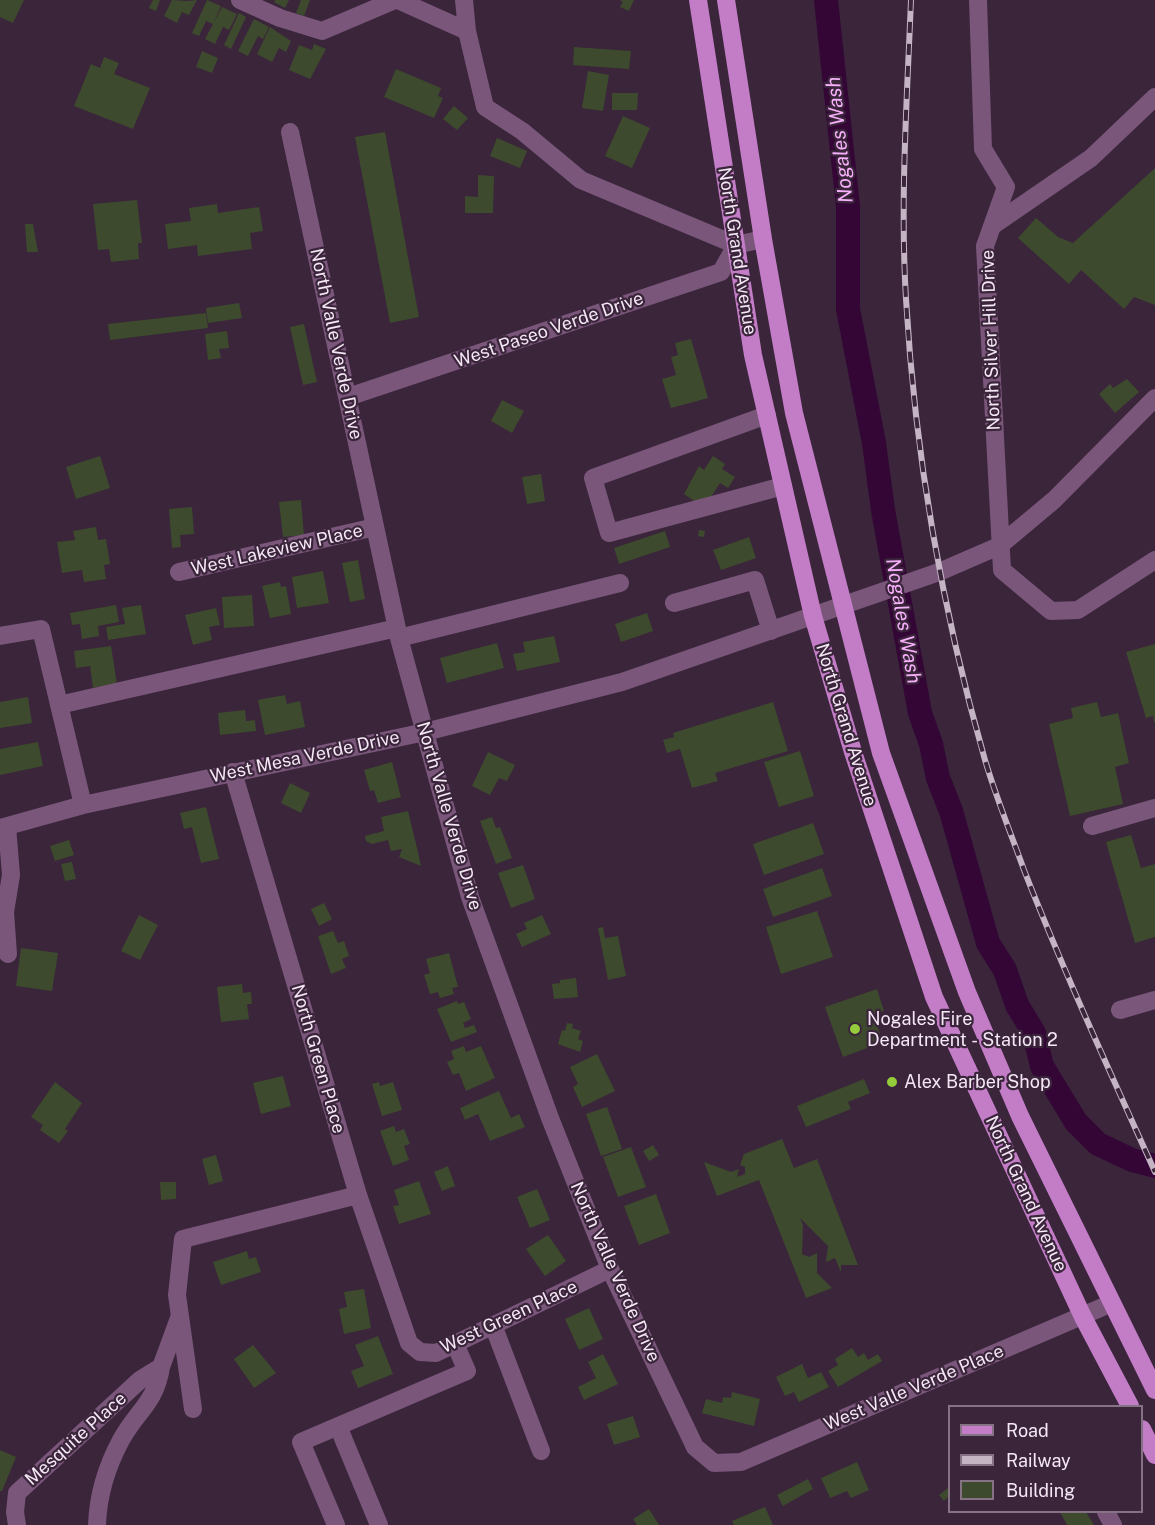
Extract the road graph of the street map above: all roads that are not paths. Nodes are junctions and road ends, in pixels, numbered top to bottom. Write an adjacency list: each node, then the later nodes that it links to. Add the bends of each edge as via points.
1 (240, 0): 2 (street, via 322,31)
2 (397, 0): 7 (street)
3 (464, 0): 7 (street)
4 (699, 0): 12 (main road, North Grand Avenue)
5 (726, 0): 11 (main road, North Grand Avenue)
6 (978, 0): 10 (street, North Silver Hill Drive, via 983,149 1006,187)
7 (467, 31): 12 (street, via 485,107 522,131 580,180)
8 (1155, 98): 10 (street, via 1091,158)
9 (290, 132): 13 (street, North Valle Verde Drive)
10 (992, 226): 18 (street, North Silver Hill Drive, via 985,246)
11 (763, 239): 12 (street); 23 (main road, North Grand Avenue, via 794,414)
12 (736, 245): 13 (street, West Paseo Verde Drive, via 721,272); 15 (main road, North Grand Avenue, via 753,355)
13 (348, 397): 17 (street, North Valle Verde Drive)
14 (1155, 398): 18 (street, West Mesa Verde Drive, via 1053,500)
15 (767, 415): 16 (main road, North Grand Avenue); 16 (street, via 593,478 609,534)
16 (783, 486): 24 (main road, North Grand Avenue)
17 (375, 527): 20 (street, West Lakeview Place); 26 (street, North Valle Verde Drive)
18 (999, 546): 19 (street, North Silver Hill Drive, via 1002,570 1051,611 1078,610); 23 (street, West Mesa Verde Drive)
19 (1155, 560)
20 (179, 572)
21 (620, 583): 26 (street)
22 (674, 603): 25 (street, via 755,580)
23 (843, 606): 24 (street, West Mesa Verde Drive); 40 (main road, North Grand Avenue, via 881,753 967,992 1020,1116)
24 (813, 616): 25 (street, West Mesa Verde Drive); 42 (main road, North Grand Avenue, via 853,752 934,997)
25 (771, 631): 29 (street, West Mesa Verde Drive, via 622,682)
26 (398, 633): 28 (street); 29 (street, North Valle Verde Drive)
27 (0, 636): 28 (street, via 41,629)
28 (59, 705): 31 (street)
29 (425, 732): 30 (street, West Mesa Verde Drive); 39 (street, North Valle Verde Drive, via 470,897)
30 (233, 772): 31 (street, West Mesa Verde Drive); 38 (street, North Green Place)
31 (83, 805): 34 (street, West Mesa Verde Drive)
32 (1155, 808): 33 (street)
33 (1092, 826)
34 (3, 827): 35 (street, via 11,874 5,912)
35 (8, 954)
36 (1155, 1000): 37 (street)
37 (1120, 1010)
38 (358, 1195): 41 (street, Mesquite Place, via 183,1239 177,1295); 44 (street, North Green Place)
39 (610, 1269): 43 (street, West Green Place); 54 (street, North Valle Verde Drive, via 695,1447)
40 (1112, 1303): 42 (street, West Valle Verde Place); 47 (main road, North Grand Avenue)
41 (180, 1316): 46 (street, Mesquite Place); 49 (street, Mesquite Place)
42 (1083, 1317): 48 (main road, North Grand Avenue); 54 (street, West Valle Verde Place, via 741,1462)
43 (494, 1325): 45 (street, West Green Place); 52 (street)
44 (409, 1343): 45 (street, West Green Place, via 420,1352 436,1353)
45 (455, 1344): 50 (street, via 467,1371)
46 (161, 1367): 55 (street, Mesquite Place, via 140,1380 17,1493); 56 (street, Mesquite Place, via 158,1388 121,1440 103,1482)
47 (1155, 1390)
48 (1129, 1405)
49 (193, 1409)
50 (338, 1426): 57 (street, via 301,1442); 58 (street)
51 (1143, 1431): 53 (main road)
52 (541, 1451)
53 (1155, 1455)
54 (714, 1462)
55 (16, 1525)
56 (97, 1525)
57 (336, 1525)
58 (379, 1525)

